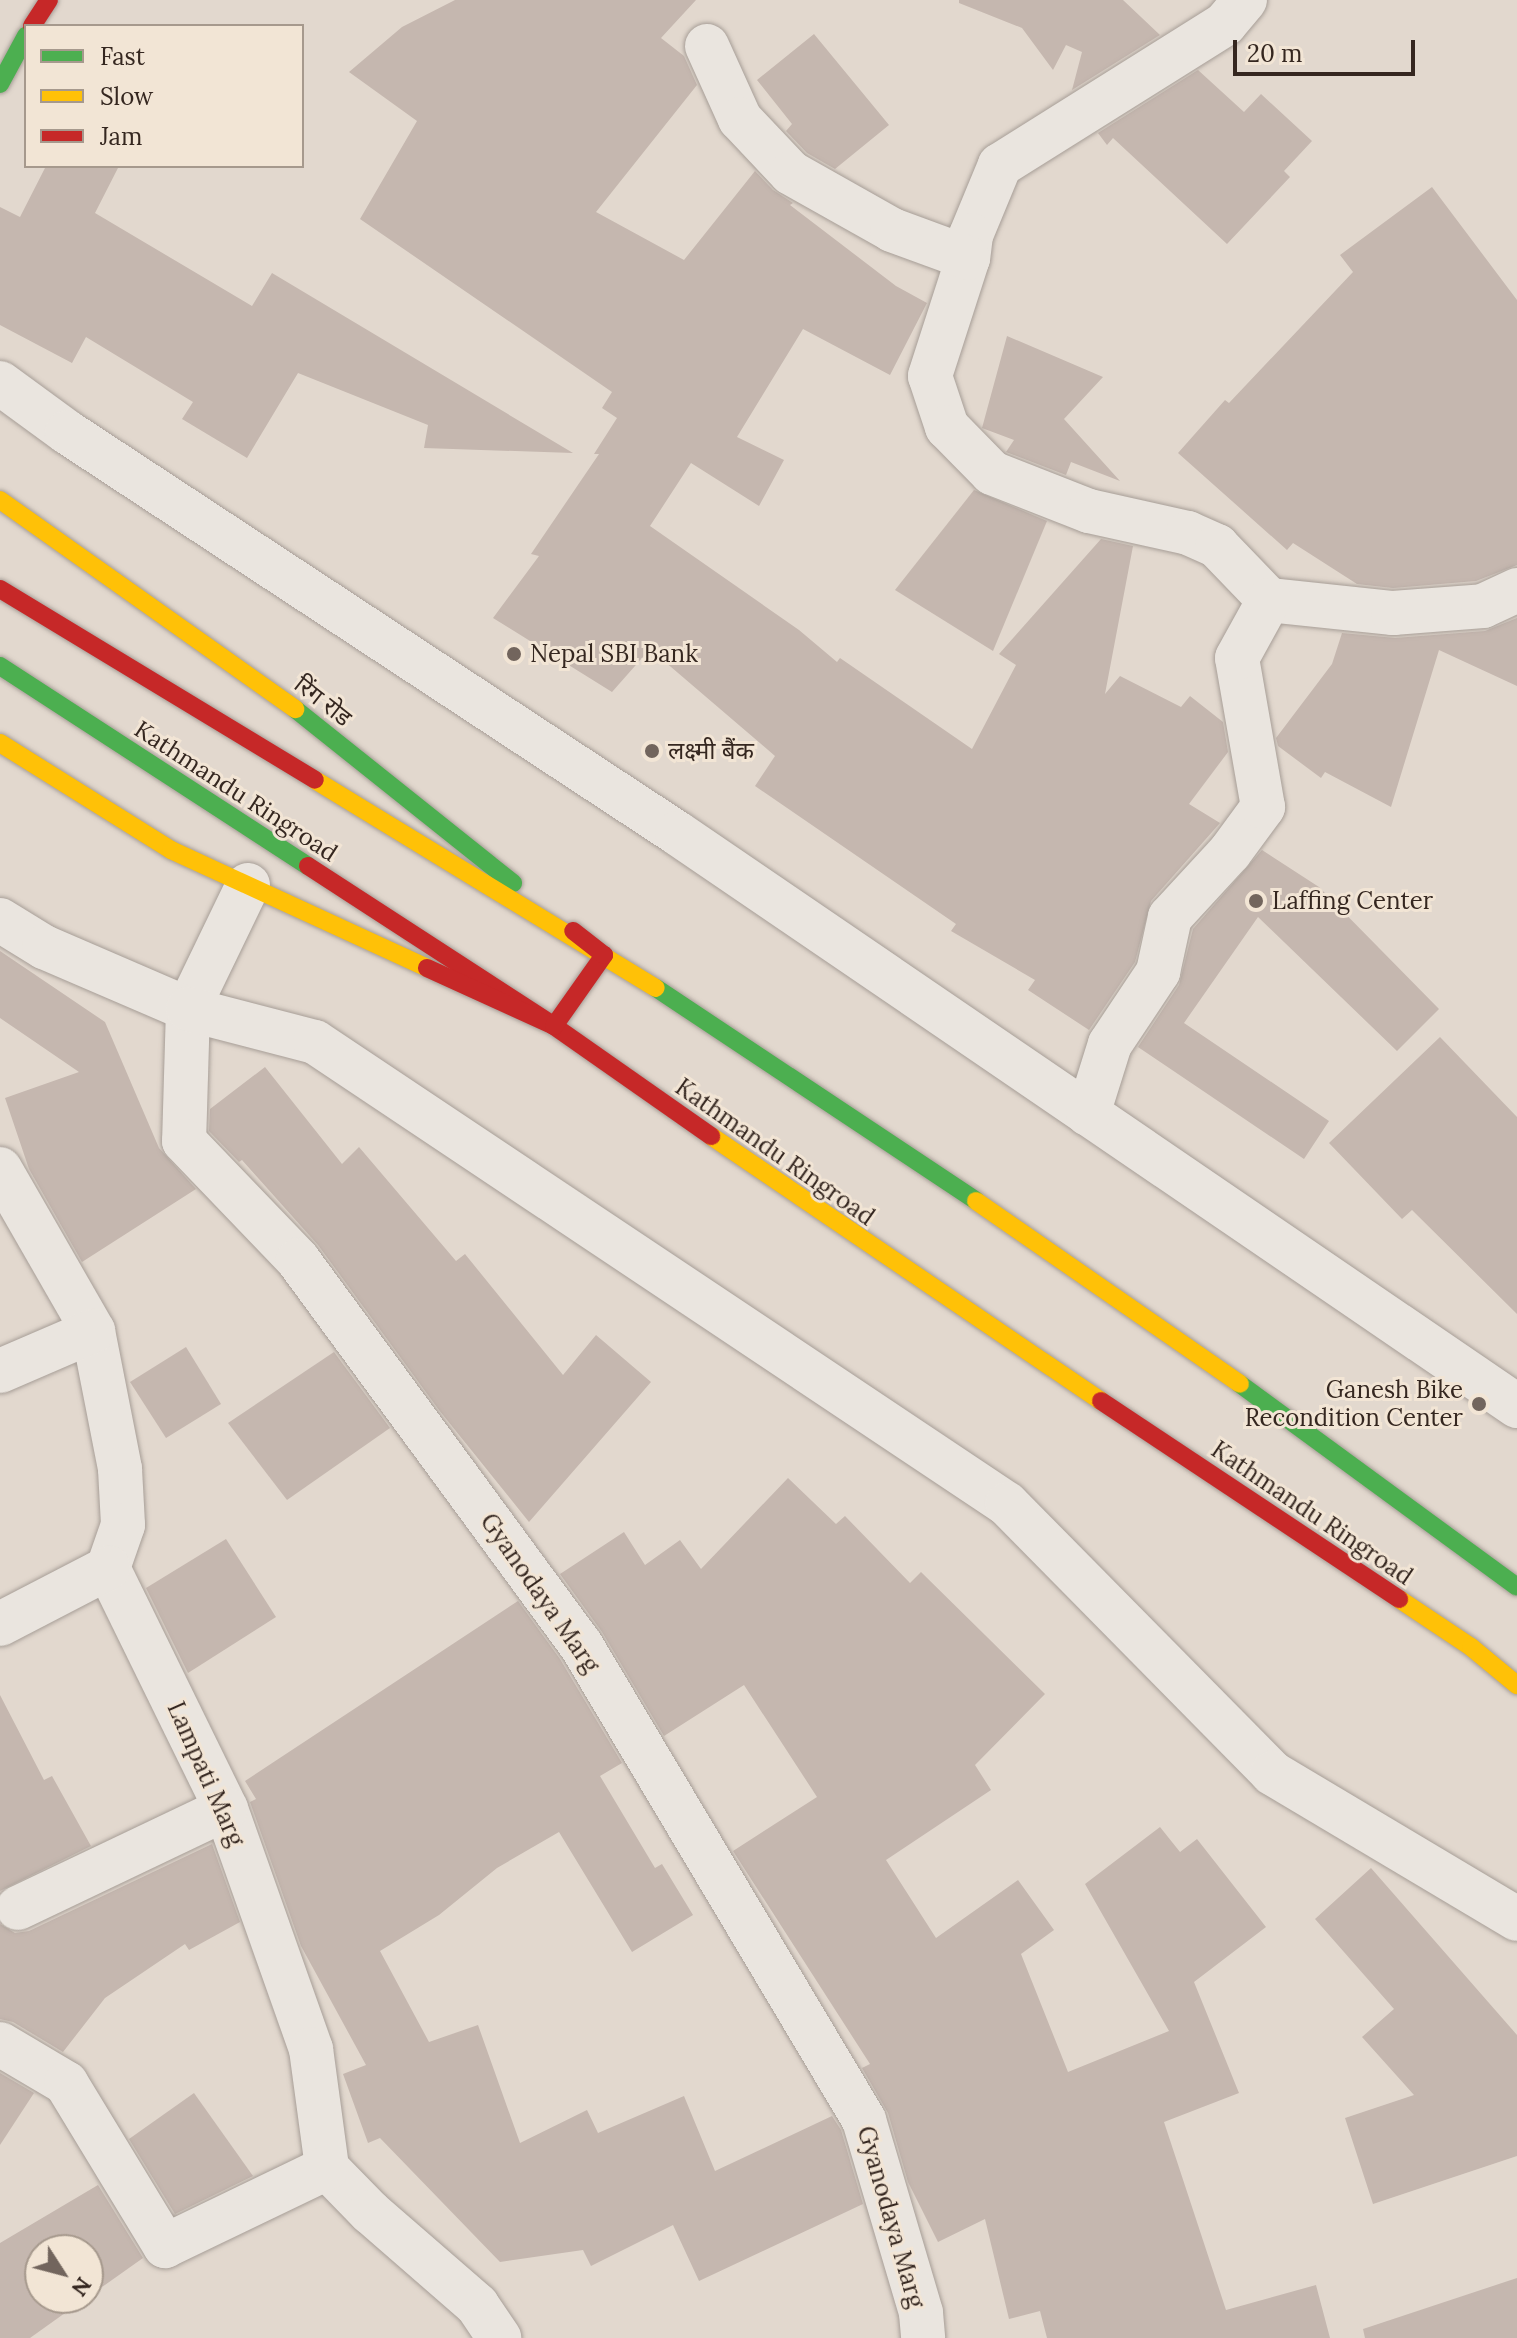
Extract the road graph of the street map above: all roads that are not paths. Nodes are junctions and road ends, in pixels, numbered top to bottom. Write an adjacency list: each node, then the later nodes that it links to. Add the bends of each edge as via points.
1 (49, 0): 3 (main road)
2 (1245, 0): 7 (street, via 1225,24 1000,165 971,235)
3 (33, 24)
4 (24, 40): 6 (main road)
5 (707, 46): 7 (street, via 740,119 791,173 892,230)
6 (0, 84)
7 (968, 258): 12 (street, via 930,376 947,427 992,473 1036,493 1188,533 1217,546)
8 (0, 383): 20 (street, via 677,833)
9 (0, 500): 17 (main road, रिंग रोड, via 259,681)
10 (0, 589): 17 (main road, Kathmandu Ringroad)
11 (1517, 590): 12 (street, via 1483,606 1393,613)
12 (1269, 600): 20 (street, via 1237,658 1263,807 1170,917 1158,972 1110,1044)
13 (0, 666): 19 (main road, Kathmandu Ringroad)
14 (0, 743): 15 (main road, via 171,850)
15 (248, 885): 18 (street, Gyanodaya Marg); 19 (main road)
16 (0, 920): 18 (street, via 44,947)
17 (604, 955): 19 (main road); 26 (main road, Kathmandu Ringroad, via 832,1102 1195,1351)
18 (188, 1009): 31 (street, via 315,1042 1007,1504 1272,1773); 35 (street, Gyanodaya Marg, via 184,1141 298,1260 581,1645 864,2120 921,2313)
19 (554, 1026): 28 (main road, Kathmandu Ringroad, via 864,1243 1471,1647)
20 (1088, 1114): 24 (street)
21 (0, 1169): 22 (street)
22 (93, 1331): 23 (street); 25 (street, via 120,1469 123,1525)
23 (0, 1371)
24 (1517, 1406)
25 (108, 1568): 27 (street); 29 (street, Lampati Marg)
26 (1517, 1587)
27 (0, 1624)
28 (1517, 1685)
29 (226, 1809): 30 (street); 33 (street, Lampati Marg, via 311,2049)
30 (18, 1908)
31 (1517, 1919)
32 (0, 2044): 33 (street, via 66,2083 165,2246)
33 (327, 2168): 34 (street, via 477,2305)
34 (499, 2338)
35 (923, 2338)

